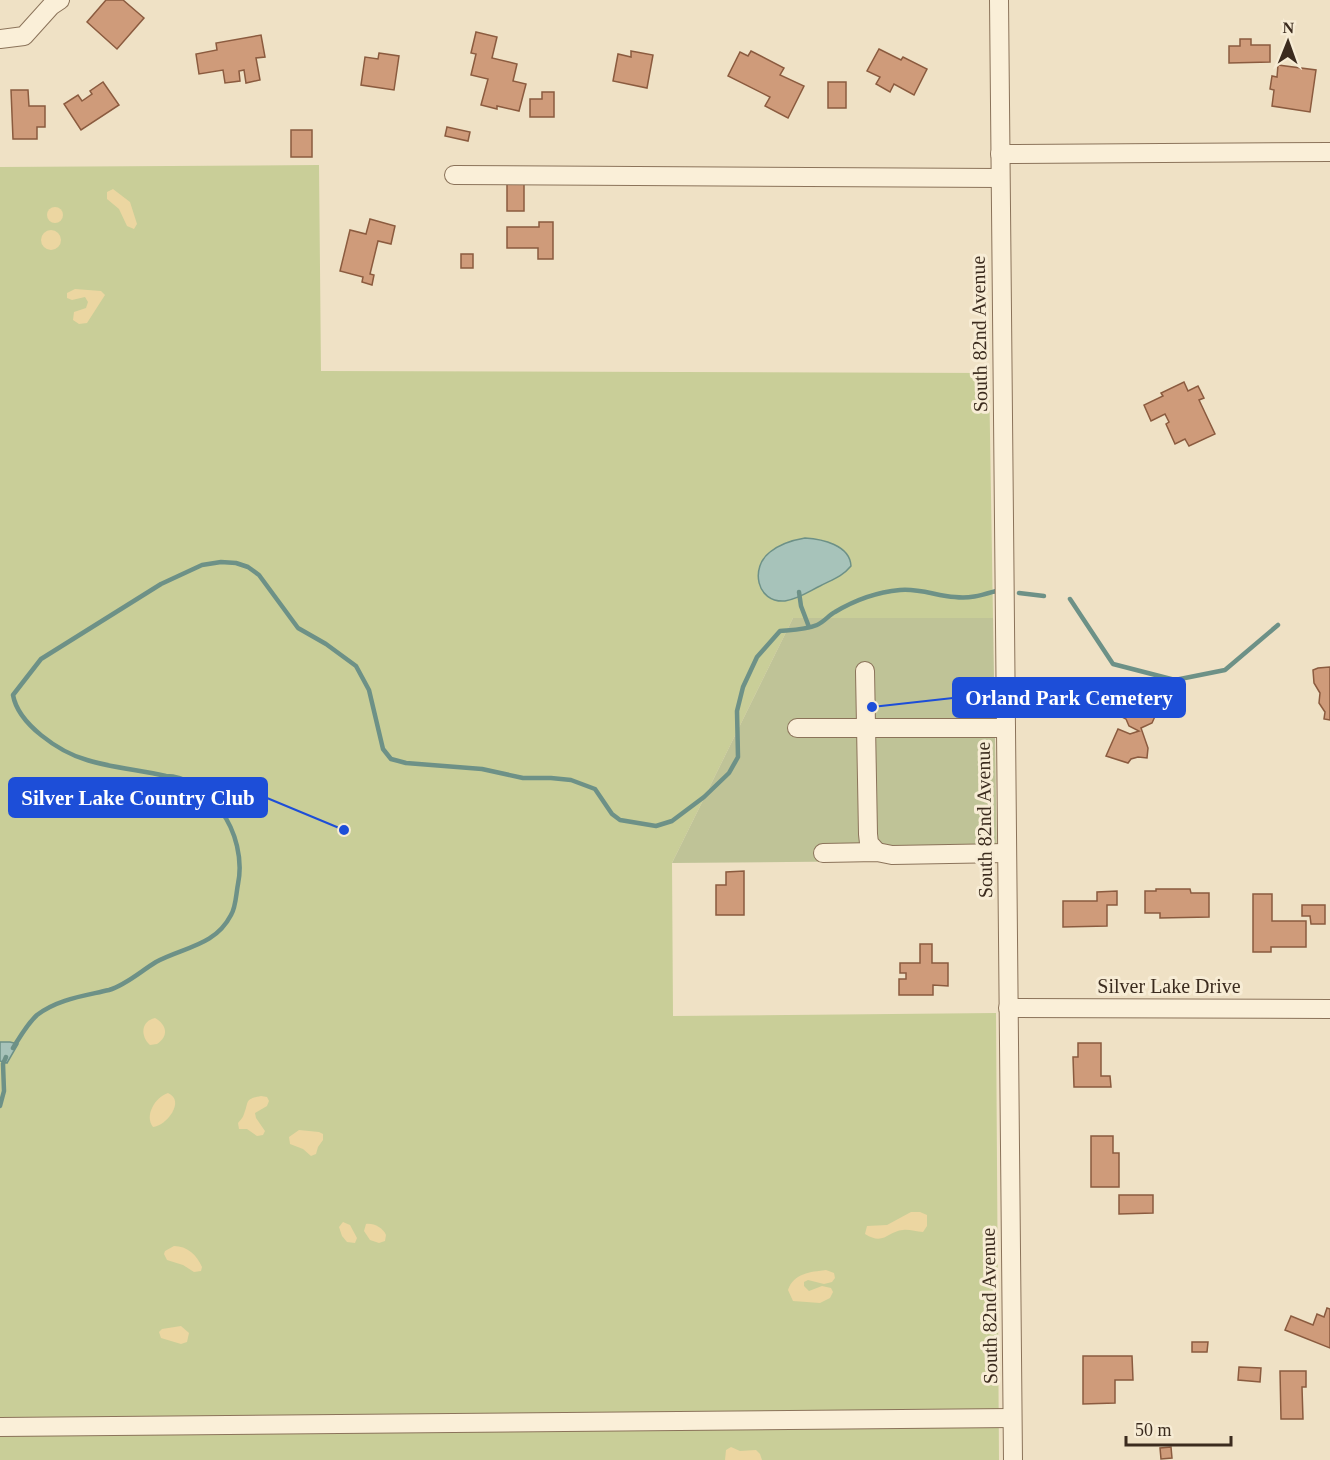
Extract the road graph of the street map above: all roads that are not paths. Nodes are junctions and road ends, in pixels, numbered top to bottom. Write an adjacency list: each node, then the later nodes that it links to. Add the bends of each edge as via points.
1 (60, 0): 3 (street, via 24,36)
2 (999, 0): 5 (street, South 82nd Avenue)
3 (0, 39)
4 (1330, 152): 5 (street)
5 (1000, 154): 7 (street, South 82nd Avenue)
6 (454, 175): 7 (street)
7 (1000, 178): 10 (street, South 82nd Avenue)
8 (865, 671): 11 (street)
9 (797, 728): 11 (street)
10 (1006, 728): 11 (street); 14 (street, South 82nd Avenue)
11 (866, 729): 12 (street, via 868,834 869,843)
12 (877, 852): 13 (street); 14 (street)
13 (824, 853)
14 (1007, 853): 15 (street, South 82nd Avenue)
15 (1008, 1008): 16 (street, Silver Lake Drive); 17 (street, South 82nd Avenue)
16 (1330, 1009)
17 (1012, 1418): 18 (street); 19 (street, South 82nd Avenue)
18 (0, 1427)
19 (1013, 1460)

